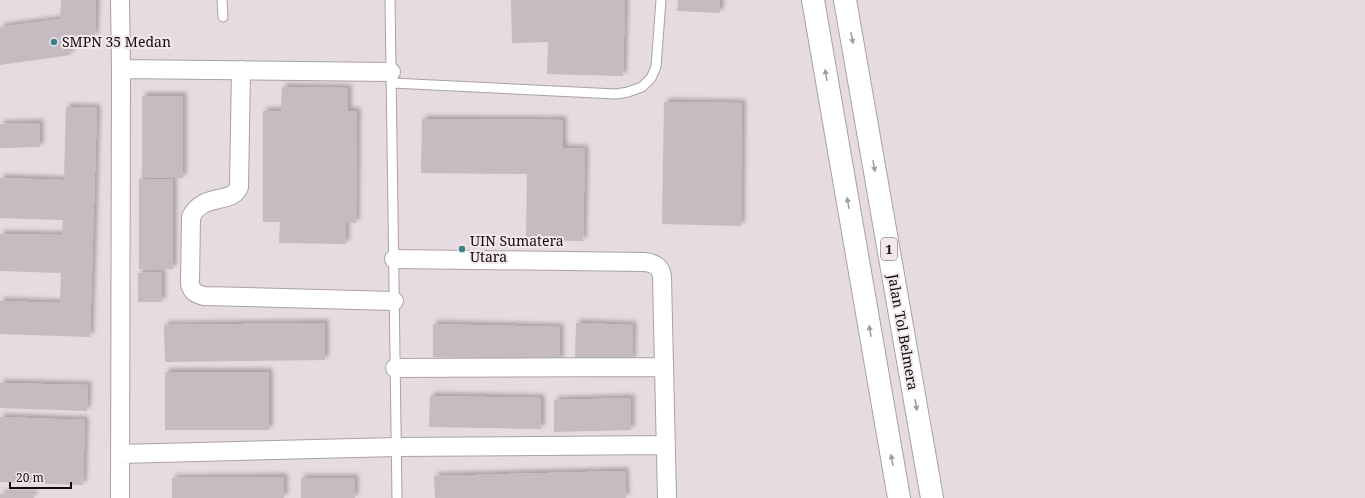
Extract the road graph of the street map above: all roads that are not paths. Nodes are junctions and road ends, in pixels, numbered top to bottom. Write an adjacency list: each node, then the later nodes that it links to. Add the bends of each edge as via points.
1 (120, 0): 8 (street)
2 (222, 0): 7 (lane)
3 (390, 0): 10 (lane)
4 (661, 0): 10 (lane, via 656,67 651,78 642,87 628,92 616,94)
5 (813, 0): 21 (highway, one-way to 5)
6 (845, 0): 22 (highway, Jalan Tol Belmera / 1, one-way to 22)
7 (223, 17)
8 (121, 68): 9 (street); 17 (street)
9 (241, 70): 10 (street); 12 (street, via 239,187 229,197 206,202 194,210 190,284 192,290 204,296)
10 (392, 77): 11 (lane)
11 (394, 259): 12 (lane); 13 (street, via 605,261 655,264 662,277)
12 (394, 300): 14 (lane)
13 (664, 367): 14 (street); 15 (street)
14 (395, 368): 16 (lane)
15 (666, 446): 16 (street); 20 (street)
16 (396, 447): 17 (street); 19 (lane)
17 (120, 454): 18 (street)
18 (120, 498)
19 (397, 498)
20 (667, 498)
21 (899, 498)
22 (932, 498)

